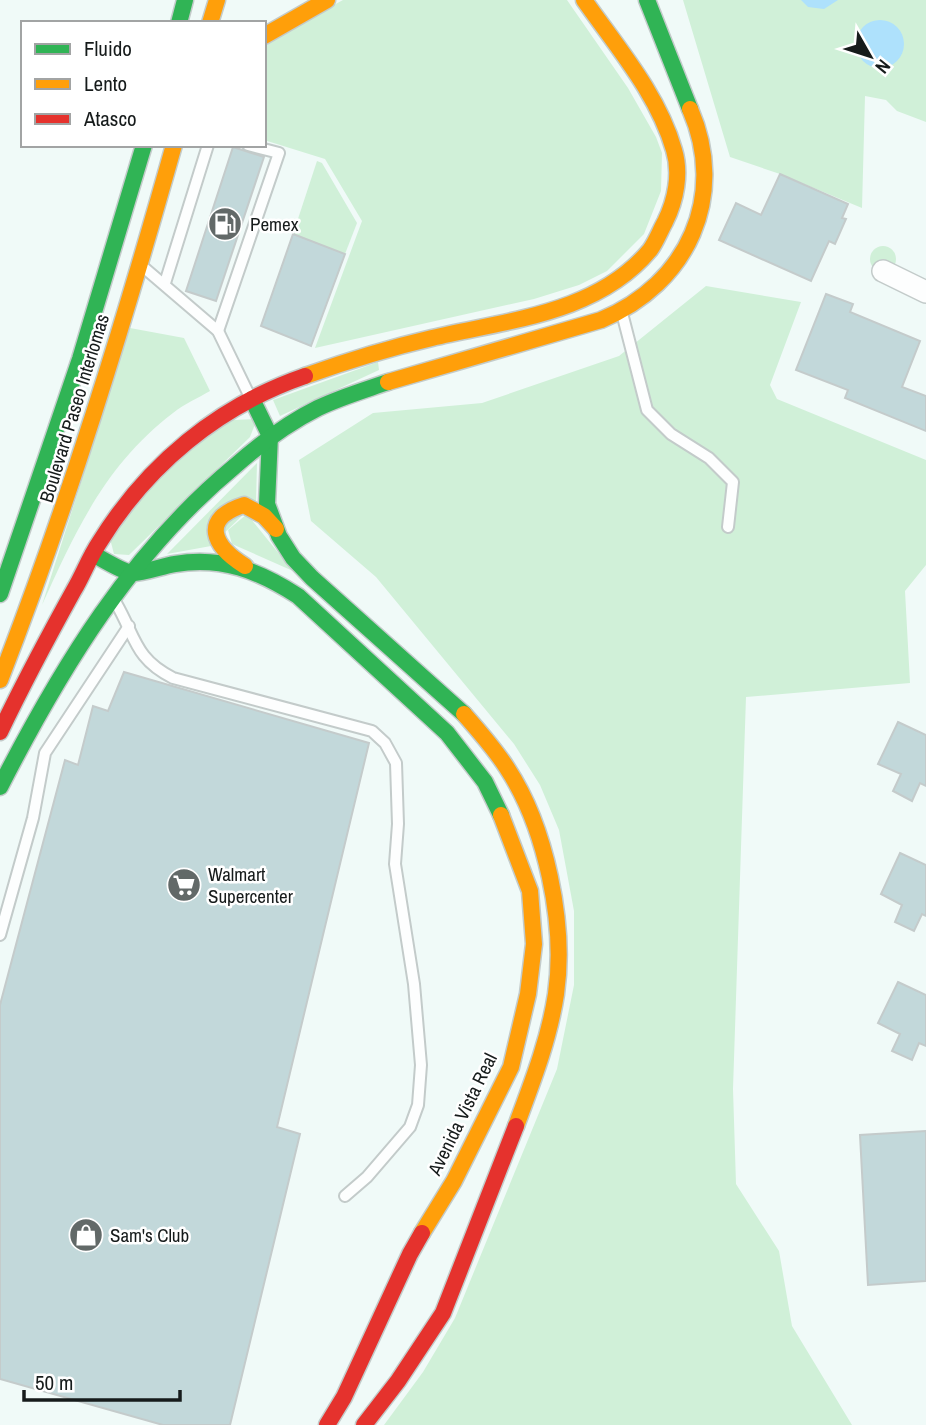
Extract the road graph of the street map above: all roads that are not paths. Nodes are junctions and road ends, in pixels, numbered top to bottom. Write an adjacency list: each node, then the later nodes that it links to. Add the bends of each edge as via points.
1 (185, 0): 6 (main road)
2 (217, 0): 7 (main road)
3 (327, 0): 9 (main road)
4 (584, 0): 8 (main road)
5 (648, 1): 8 (main road, via 630,24 613,29); 18 (main road, via 704,147 705,200 682,255 664,278)
6 (180, 21)
7 (211, 21)
8 (601, 23): 20 (main road, via 640,81 675,153 676,194 657,242 641,262 616,283 585,299 402,345)
9 (266, 35)
10 (143, 147): 27 (main road, Boulevard Paseo Interlomas, via 80,359)
11 (173, 147): 14 (main road, Boulevard Paseo Interlomas)
12 (207, 147): 16 (lane)
13 (256, 147): 19 (lane, via 279,153)
14 (141, 264): 16 (lane); 30 (main road, Boulevard Paseo Interlomas, via 63,515)
15 (883, 271): 17 (street)
16 (165, 284): 19 (lane)
17 (926, 292)
18 (622, 310): 21 (main road, via 577,328 353,393); 22 (lane, via 647,410 733,482)
19 (218, 331): 20 (lane)
20 (252, 399): 21 (main road); 24 (main road, via 204,427 148,478)
21 (270, 436): 23 (main road, via 267,504); 26 (main road, via 215,482)
22 (728, 527)
23 (276, 529): 25 (main road, via 244,505 234,507 218,521 216,542); 36 (main road, via 293,558 465,714 508,769 534,823 553,885 558,936 556,993 540,1063 453,1269 443,1313)
24 (93, 554): 26 (main road); 31 (main road)
25 (249, 568): 26 (main road, Avenida Vista Real, via 204,560); 35 (main road, Avenida Vista Real, via 298,596 447,733 485,782 530,891 534,944 511,1067)
26 (131, 573): 28 (main road)
27 (0, 594)
28 (113, 597): 29 (lane); 32 (main road, via 26,733)
29 (129, 625): 33 (lane, via 45,753 33,818); 34 (lane, via 141,654 173,678 372,731 386,743 396,763 395,864 414,984 421,1065 418,1105 410,1127 395,1147)
30 (0, 680)
31 (0, 732)
32 (0, 787)
33 (0, 935)
34 (345, 1196)
35 (327, 1425)
36 (364, 1425)

